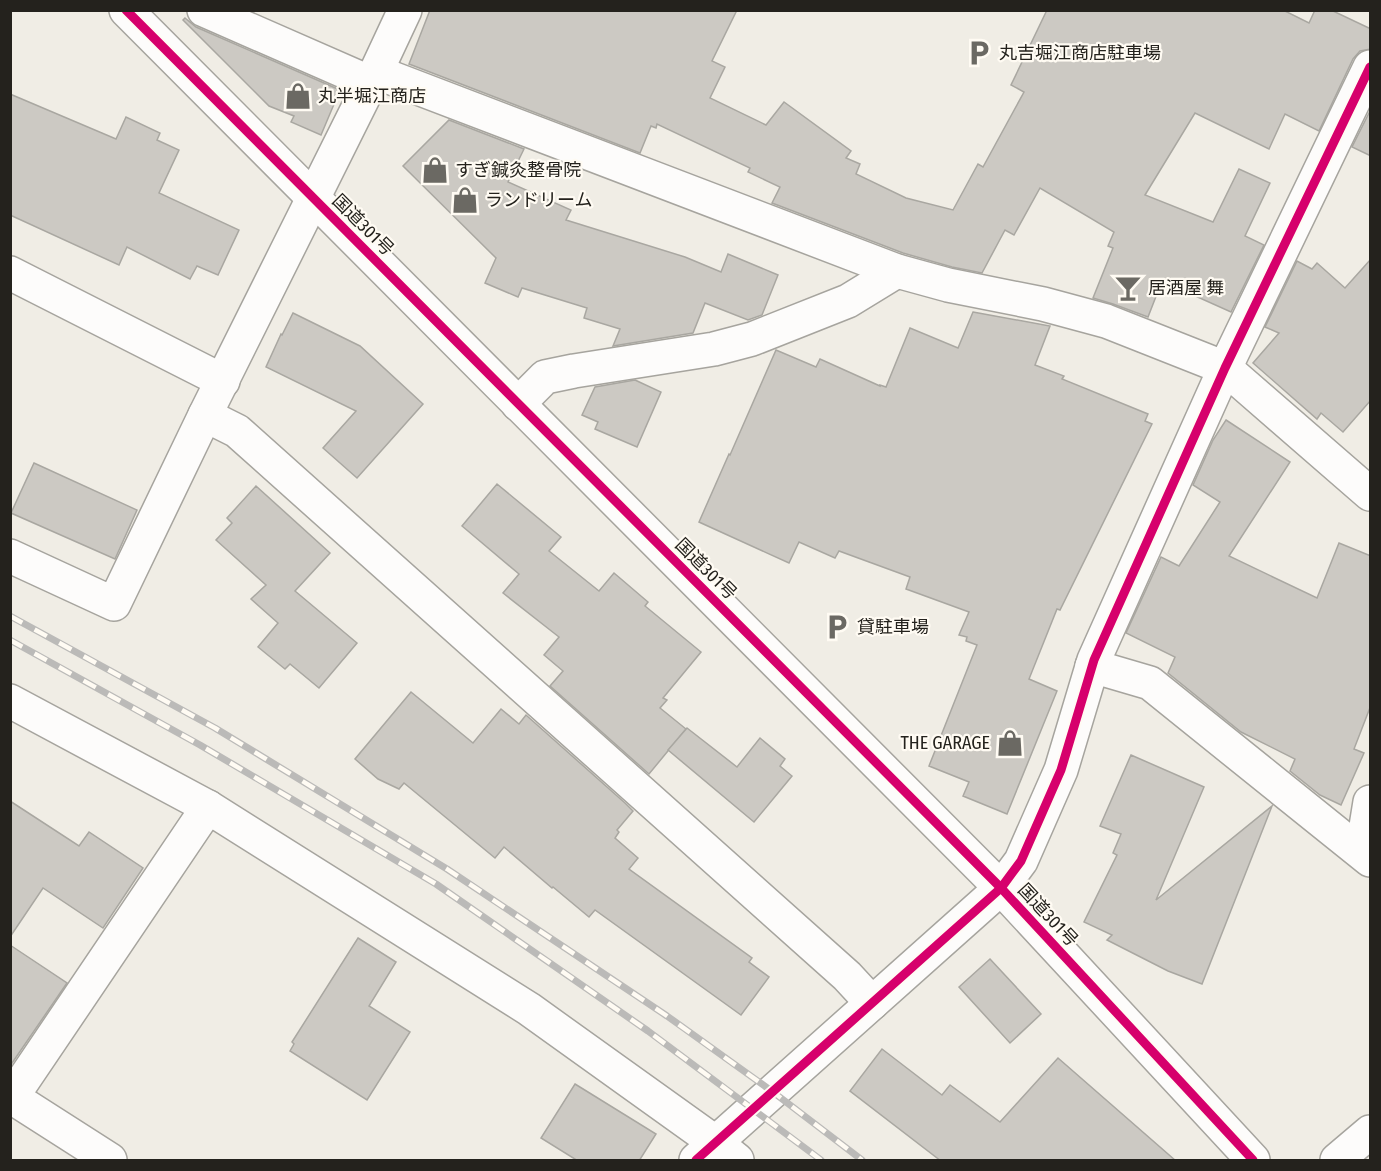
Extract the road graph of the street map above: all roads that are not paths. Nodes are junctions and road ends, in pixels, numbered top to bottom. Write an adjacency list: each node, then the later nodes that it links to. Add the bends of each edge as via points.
1 (204, 10): 4 (main road)
2 (405, 10): 6 (main road)
3 (138, 15): 7 (main road, 国道301号)
4 (254, 20): 6 (main road)
5 (1371, 67): 10 (main road)
6 (374, 78): 7 (main road); 8 (main road)
7 (313, 199): 11 (main road); 12 (main road, 国道301号)
8 (897, 271): 10 (main road, via 1106,321); 12 (main road, via 848,301 752,339 714,350 545,377)
9 (10, 273): 11 (main road)
10 (1225, 368): 14 (main road); 16 (main road)
11 (223, 381): 13 (main road)
12 (518, 404): 21 (main road, 国道301号)
13 (205, 415): 15 (main road, via 114,604); 22 (main road, via 237,430 847,976)
14 (1371, 494)
15 (10, 556)
16 (1092, 666): 20 (main road, via 1150,683); 21 (main road, via 1061,770 1021,861)
17 (10, 701): 19 (main road)
18 (1371, 802): 20 (main road)
19 (208, 807): 23 (main road); 25 (main road, via 529,1009)
20 (1363, 854)
21 (1001, 888): 22 (main road); 27 (main road, 国道301号)
22 (872, 1003): 25 (main road)
23 (11, 1097): 26 (main road)
24 (1371, 1132): 28 (main road)
25 (716, 1155)
26 (110, 1161)
27 (1253, 1161)
28 (1337, 1161)

